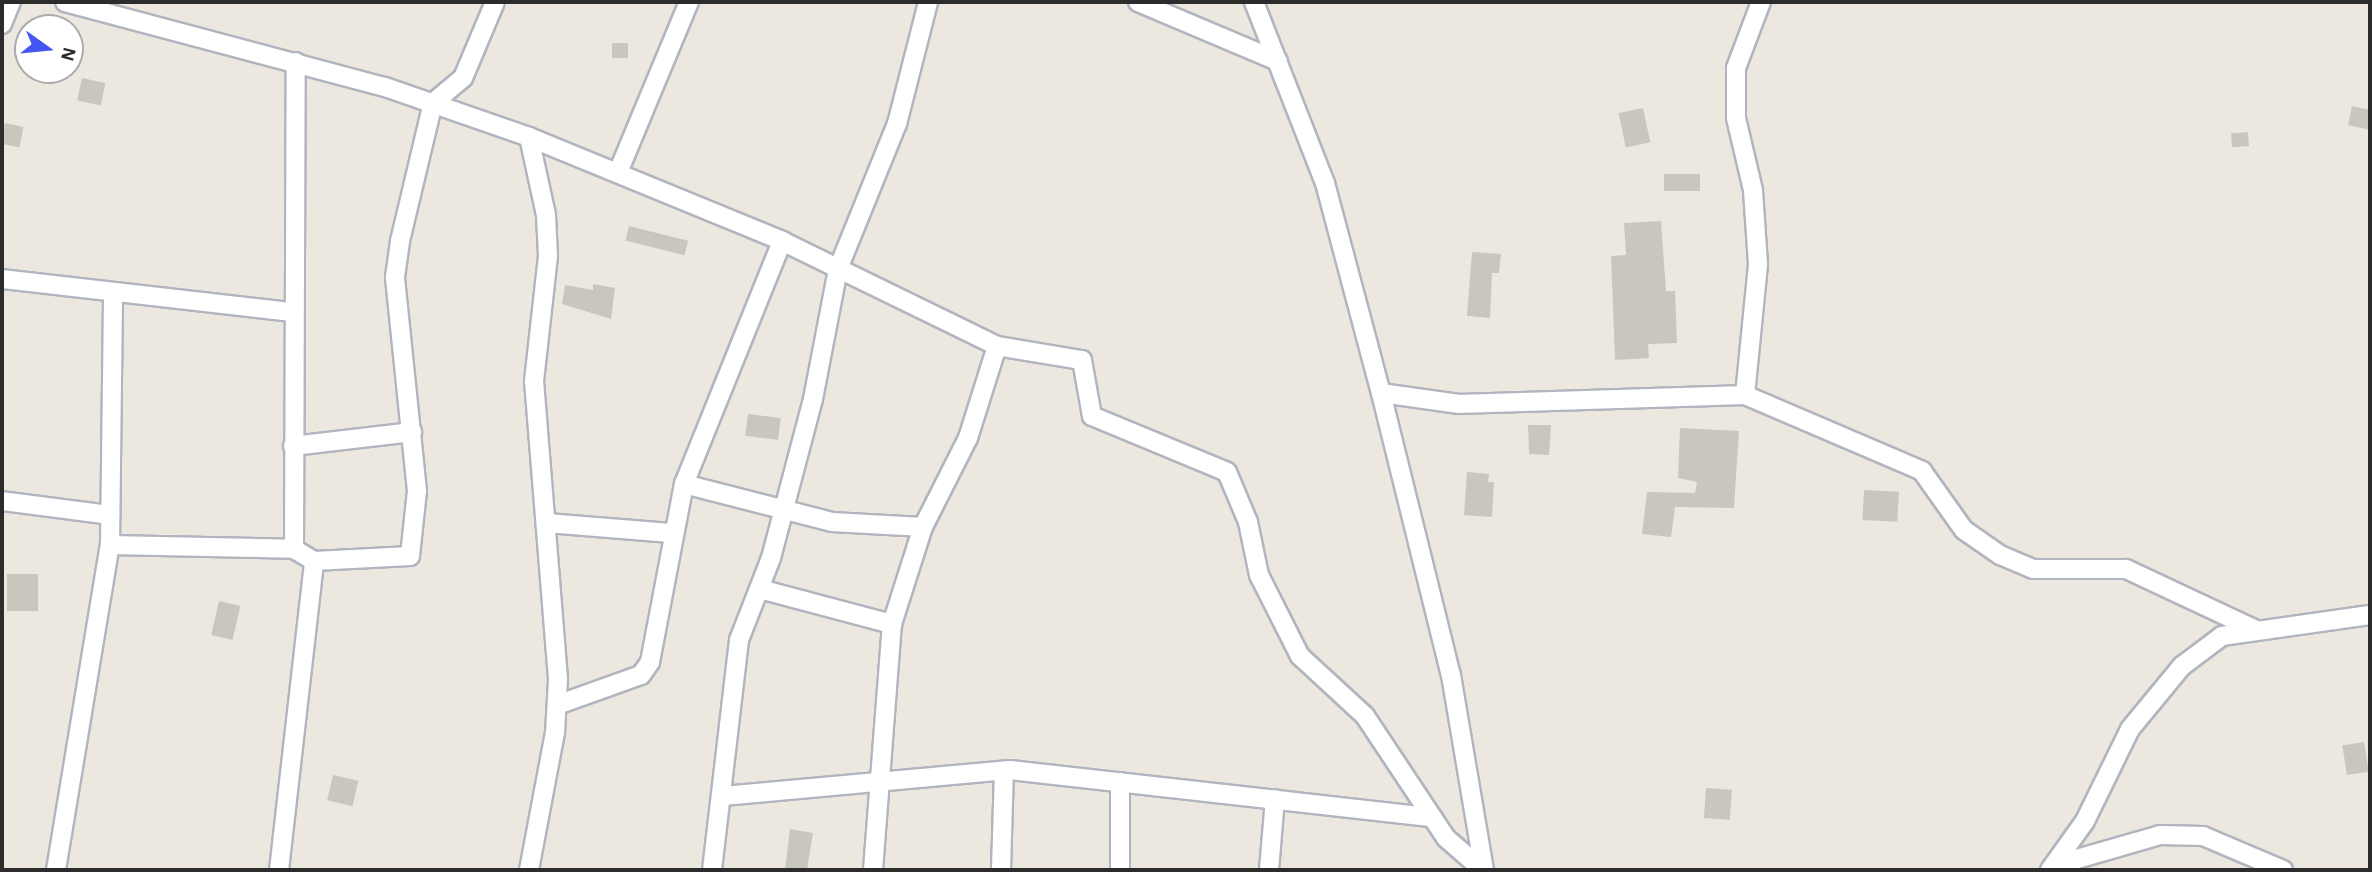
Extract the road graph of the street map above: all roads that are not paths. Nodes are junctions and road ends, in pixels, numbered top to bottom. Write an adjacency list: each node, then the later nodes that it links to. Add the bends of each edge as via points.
1 (11, 2): 10 (street)
2 (65, 2): 9 (street)
3 (495, 2): 13 (street, via 463,78)
4 (689, 2): 15 (street)
5 (928, 2): 17 (street, via 897,124)
6 (1138, 2): 11 (street)
7 (1254, 2): 11 (street)
8 (1761, 2): 23 (street, via 1736,68 1736,118 1753,190 1758,264)
9 (126, 9): 12 (street)
10 (2, 24)
11 (1278, 61): 22 (street, via 1325,183)
12 (296, 62): 13 (street); 20 (street)
13 (433, 103): 14 (street); 24 (street, via 395,277)
14 (529, 137): 15 (street); 30 (street, via 547,243 533,342)
15 (619, 170): 16 (street)
16 (782, 241): 17 (street); 26 (street)
17 (838, 269): 21 (street); 28 (street, via 813,399)
18 (2, 279): 19 (street)
19 (113, 293): 20 (street); 29 (street)
20 (292, 312): 25 (street)
21 (997, 346): 31 (street, via 968,438); 46 (street, via 1082,360 1092,416 1227,472 1248,522 1259,575 1300,656 1365,716)
22 (1381, 393): 23 (street, via 1459,404); 47 (street, via 1451,675)
23 (1745, 395): 39 (street, via 1922,471 1964,530 2000,555 2034,569 2126,569)
24 (412, 432): 25 (street); 35 (street, via 417,491 410,556)
25 (293, 446): 34 (street)
26 (684, 484): 28 (street); 32 (street)
27 (2, 501): 29 (street)
28 (783, 509): 31 (street, via 832,522); 36 (street)
29 (110, 515): 33 (street)
30 (547, 523): 32 (street); 40 (street)
31 (923, 527): 38 (street)
32 (671, 533): 40 (street, via 650,662 641,675)
33 (110, 545): 34 (street); 49 (street)
34 (294, 549): 35 (street)
35 (314, 561): 50 (street)
36 (760, 589): 38 (street); 44 (street, via 736,659)
37 (2370, 615): 39 (street)
38 (892, 624): 43 (street)
39 (2255, 629): 48 (street, via 2222,636 2182,666 2130,729)
40 (557, 705): 51 (street)
41 (1004, 771): 42 (street); 43 (street); 54 (street)
42 (1121, 782): 45 (street); 55 (street)
43 (881, 784): 44 (street); 53 (street)
44 (723, 796): 52 (street)
45 (1275, 799): 46 (street); 56 (street)
46 (1432, 817): 47 (street)
47 (1485, 867)
48 (2053, 868): 57 (street, via 2160,835 2203,836)
49 (56, 870)
50 (279, 870)
51 (529, 870)
52 (712, 870)
53 (873, 870)
54 (1001, 870)
55 (1120, 870)
56 (1269, 870)
57 (2283, 870)

